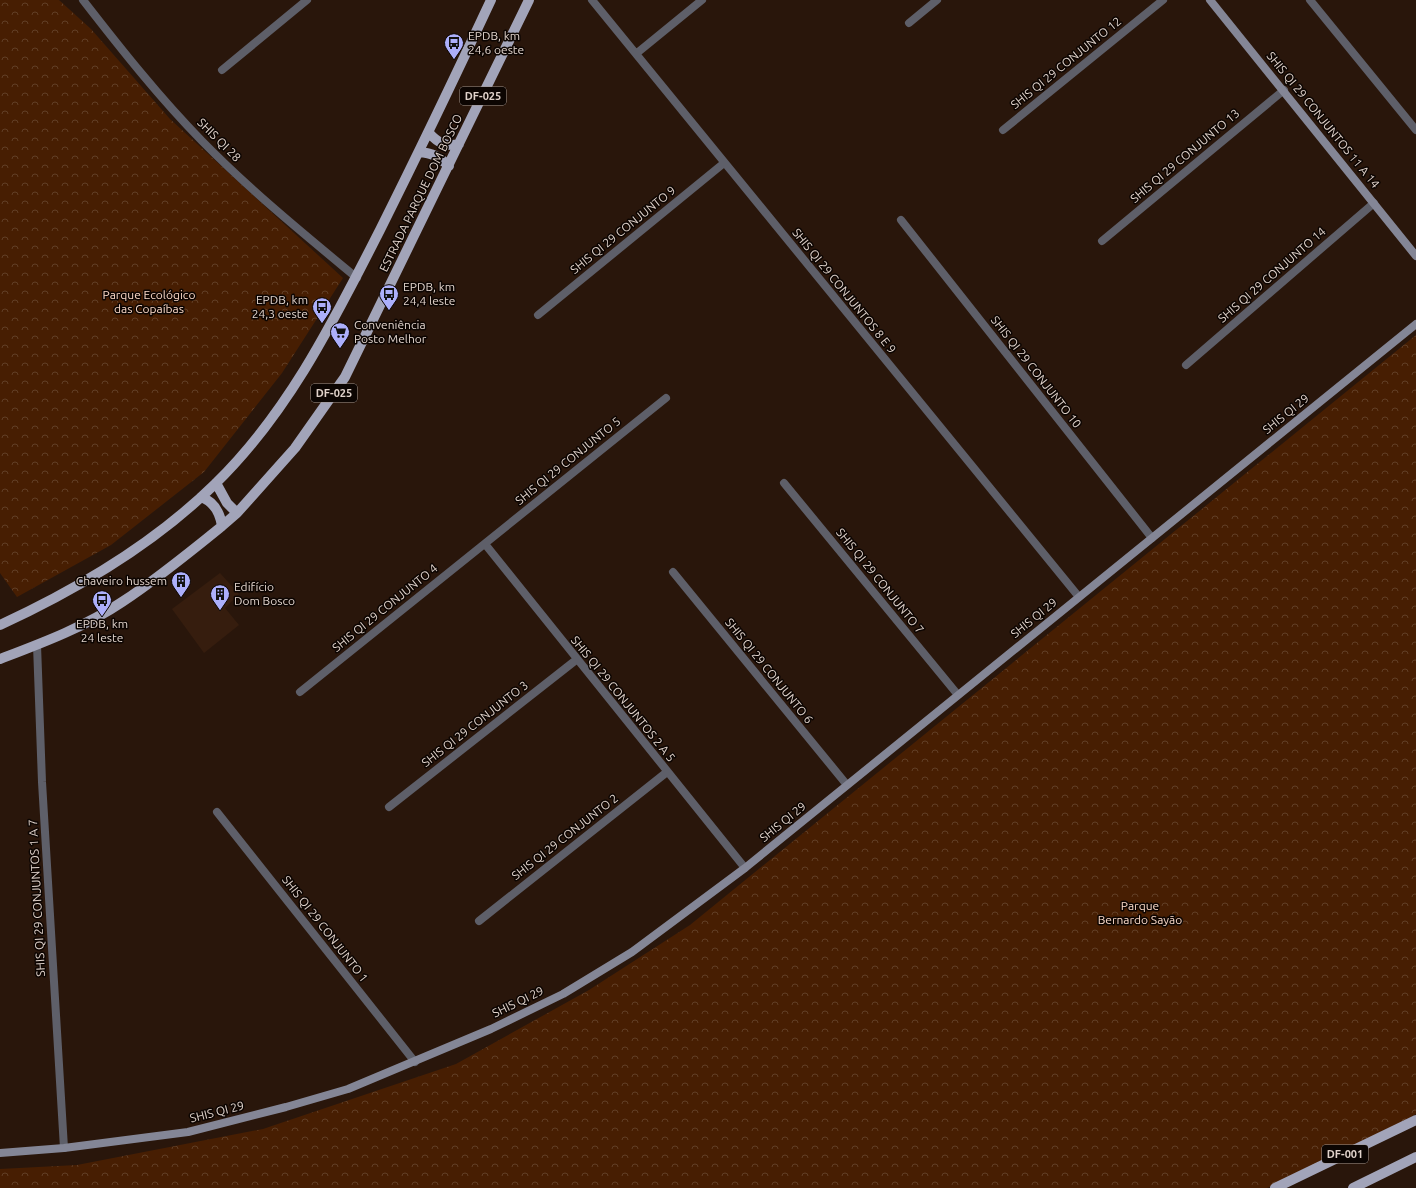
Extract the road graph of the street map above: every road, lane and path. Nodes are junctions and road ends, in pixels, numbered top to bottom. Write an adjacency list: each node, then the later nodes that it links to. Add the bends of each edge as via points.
1 (83, 0): 26 (street, SHIS QI 28, via 143,76 202,141 284,218)
2 (307, 0): 13 (street)
3 (491, 0): 17 (main road, ESTRADA PARQUE DOM BOSCO / DF-025)
4 (529, 0): 18 (main road, ESTRADA PARQUE DOM BOSCO / DF-025)
5 (592, 0): 12 (street, SHIS QI 29 CONJUNTOS 8 E 9)
6 (702, 0): 12 (street)
7 (937, 0): 11 (street)
8 (1163, 0): 15 (street, SHIS QI 29 CONJUNTO 12)
9 (1210, 0): 14 (street, SHIS QI 29 CONJUNTOS 11 A 14)
10 (1310, 0): 16 (street)
11 (910, 23)
12 (637, 53): 20 (street, SHIS QI 29 CONJUNTOS 8 E 9)
13 (222, 70)
14 (1284, 90): 22 (street, SHIS QI 29 CONJUNTOS 11 A 14); 24 (street, SHIS QI 29 CONJUNTO 13)
15 (1003, 130)
16 (1416, 130)
17 (429, 133): 18 (main road, via 436,141 446,145); 19 (main road, ESTRADA PARQUE DOM BOSCO / DF-025)
18 (459, 144): 21 (main road, ESTRADA PARQUE DOM BOSCO / DF-025)
19 (419, 152): 21 (main road, via 439,156); 26 (main road, ESTRADA PARQUE DOM BOSCO / DF-025)
20 (724, 163): 27 (street, SHIS QI 29 CONJUNTO 9); 39 (street, SHIS QI 29 CONJUNTOS 8 E 9)
21 (449, 166): 34 (main road, ESTRADA PARQUE DOM BOSCO / DF-025, via 345,377 295,448)
22 (1374, 203): 25 (street, SHIS QI 29 CONJUNTOS 11 A 14); 29 (street, SHIS QI 29 CONJUNTO 14)
23 (901, 220): 36 (street, SHIS QI 29 CONJUNTO 10)
24 (1102, 241)
25 (1416, 256)
26 (357, 278): 31 (main road, ESTRADA PARQUE DOM BOSCO / DF-025, via 321,345 282,405 255,441)
27 (538, 315)
28 (1416, 324): 36 (street, SHIS QI 29)
29 (1186, 365)
30 (666, 398): 37 (street, SHIS QI 29 CONJUNTO 5)
31 (216, 483): 33 (main road, ESTRADA PARQUE DOM BOSCO / DF-025); 34 (main road, via 227,503)
32 (784, 483): 45 (street, SHIS QI 29 CONJUNTO 7)
33 (201, 497): 35 (main road, via 217,508); 40 (main road, ESTRADA PARQUE DOM BOSCO / DF-025, via 116,562 51,602)
34 (237, 513): 35 (main road, ESTRADA PARQUE DOM BOSCO / DF-025)
35 (222, 526): 41 (main road, ESTRADA PARQUE DOM BOSCO / DF-025, via 122,602)
36 (1152, 538): 39 (street, SHIS QI 29)
37 (484, 544): 43 (street, SHIS QI 29 CONJUNTOS 2 A 5); 44 (street, SHIS QI 29 CONJUNTO 4)
38 (673, 572): 47 (street, SHIS QI 29 CONJUNTO 6)
39 (1079, 597): 45 (street, SHIS QI 29)
40 (0, 625)
41 (38, 645): 42 (main road, ESTRADA PARQUE DOM BOSCO / DF-025); 54 (street, SHIS QI 29 CONJUNTOS 1 A 7, via 42,782)
42 (0, 659)
43 (576, 660): 46 (street, SHIS QI 29 CONJUNTOS 2 A 5); 48 (street, SHIS QI 29 CONJUNTO 3)
44 (300, 692)
45 (958, 695): 47 (street, SHIS QI 29)
46 (667, 772): 50 (street, SHIS QI 29 CONJUNTOS 2 A 5); 51 (street, SHIS QI 29 CONJUNTO 2)
47 (847, 785): 50 (street, SHIS QI 29)
48 (389, 807)
49 (217, 812): 52 (street, SHIS QI 29 CONJUNTO 1)
50 (744, 868): 52 (street, SHIS QI 29, via 632,952 563,994)
51 (479, 921)
52 (415, 1062): 54 (street, SHIS QI 29, via 348,1089 188,1132)
53 (1416, 1120): 57 (main road, DF-001)
54 (64, 1148): 55 (street, SHIS QI 29)
55 (0, 1153)
56 (1416, 1157): 58 (main road, DF-001)
57 (1275, 1188)
58 (1353, 1188)

